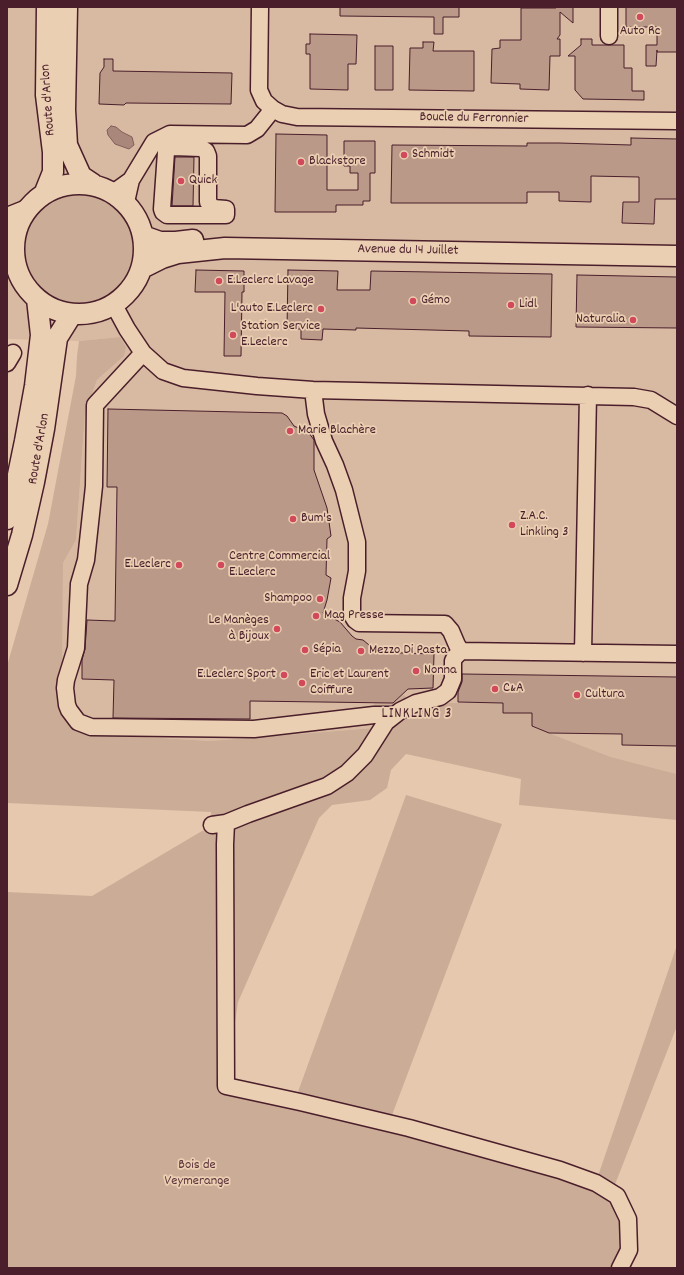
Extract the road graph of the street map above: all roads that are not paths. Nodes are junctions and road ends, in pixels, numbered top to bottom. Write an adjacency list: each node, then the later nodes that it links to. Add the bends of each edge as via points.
1 (46, 7): 9 (main road, Route d'Arlon, via 46,95 53,172)
2 (67, 7): 8 (main road, Route d'Arlon, via 67,144 81,176)
3 (260, 7): 6 (street, via 259,90 264,101)
4 (610, 7): 5 (street)
5 (609, 36)
6 (272, 109): 7 (street, Boucle du Ferronnier, via 297,117); 10 (street, via 257,129 246,135 170,134 154,142)
7 (677, 120)
8 (93, 184): 9 (main road, via 68,184); 10 (main road)
9 (45, 192): 11 (main road)
10 (119, 197): 14 (main road, via 136,214)
11 (27, 208): 13 (street); 15 (main road)
12 (226, 209): 12 (street, via 213,208 208,202 206,151 201,148 168,149 163,212 167,215 226,215)
13 (7, 216)
14 (143, 236): 16 (main road, Avenue du 14 Juillet, via 160,242 223,236); 18 (main road, via 145,253)
15 (10, 244): 19 (main road, via 19,275 26,288)
16 (677, 244)
17 (677, 256): 18 (main road, Avenue du 14 Juillet, via 225,248 178,253)
18 (142, 268): 20 (main road, via 129,292)
19 (37, 299): 21 (main road, via 53,310); 26 (main road, Route d'Arlon, via 41,335 35,386)
20 (114, 305): 21 (main road, via 94,313); 22 (street)
21 (72, 314): 27 (main road, Route d'Arlon, via 57,338 34,482)
22 (143, 353): 23 (street, via 163,371 183,378); 31 (street, via 95,405 94,486 86,560 79,584 76,648 65,688 69,710 78,722 91,727 254,729 374,715)
23 (313, 390): 24 (street); 28 (street, via 316,414 344,490 357,542 352,615 359,623 445,624)
24 (588, 395): 25 (street, via 651,400); 29 (street)
25 (677, 416)
26 (7, 518)
27 (7, 585)
28 (461, 651): 29 (street); 31 (street, via 453,661 453,679 448,691 440,697 416,703)
29 (583, 653): 30 (street)
30 (677, 654)
31 (395, 715): 32 (street, via 386,722 365,755 348,773 327,786 219,824 225,851 226,1086 402,1126 560,1170 596,1183 617,1196 628,1219 629,1250)
32 (620, 1268)

